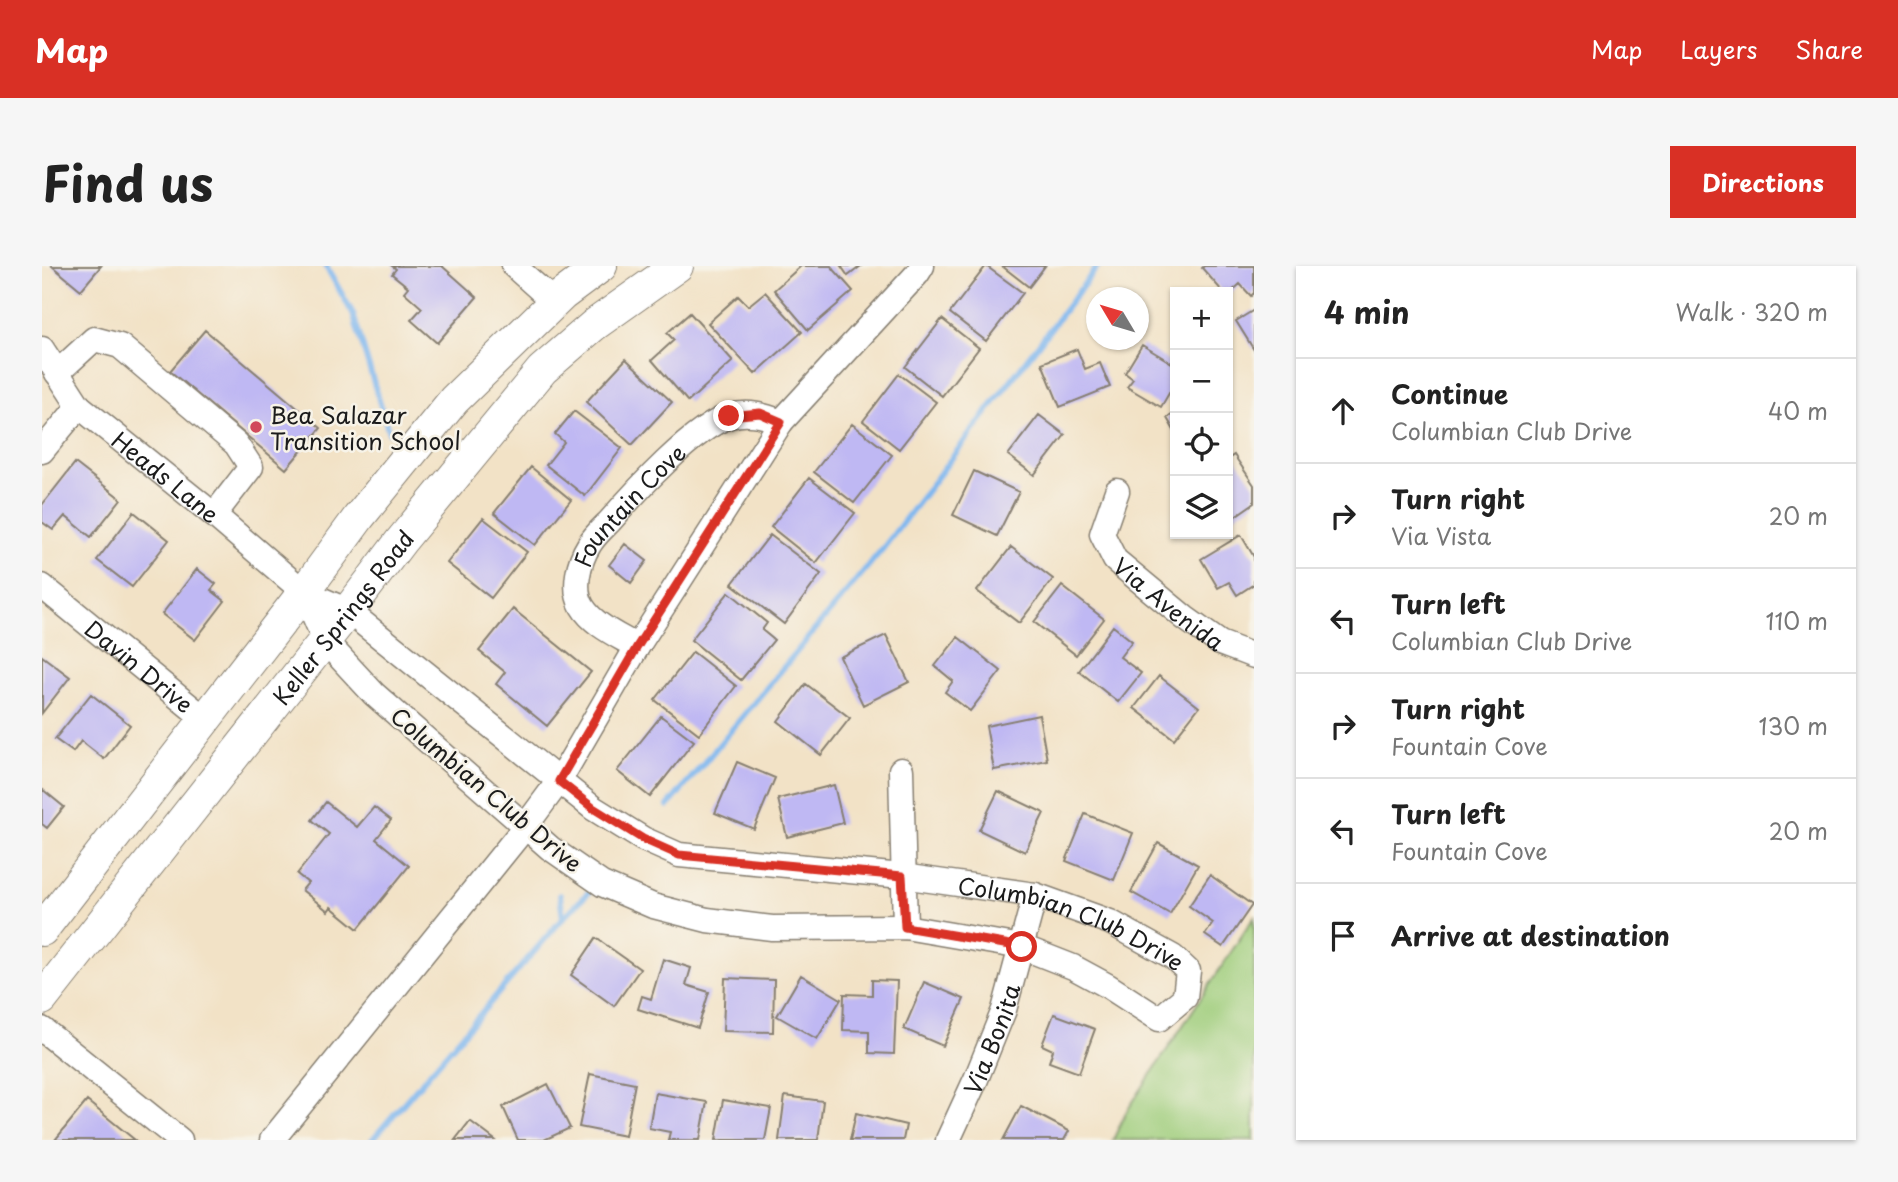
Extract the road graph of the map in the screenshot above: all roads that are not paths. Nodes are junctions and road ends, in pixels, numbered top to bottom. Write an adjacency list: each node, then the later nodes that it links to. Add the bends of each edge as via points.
1 (514, 266): 5 (street)
2 (601, 266): 5 (main road, Keller Springs Road)
3 (677, 266): 15 (main road, Keller Springs Road, via 542,370)
4 (922, 266): 9 (street)
5 (554, 302): 14 (main road, Keller Springs Road, via 454,400)
6 (42, 349): 7 (street, Heads Lane)
7 (57, 373): 8 (street, Heads Lane); 12 (street, via 94,339 120,346 236,444 251,467)
8 (79, 406): 10 (street); 12 (street, Heads Lane)
9 (781, 422): 17 (street); 17 (street, Fountain Cove, via 760,413 729,416 702,432 674,454 589,543 579,567 581,605 592,618)
10 (42, 451)
11 (1117, 491): 18 (street, Via Avenida, via 1102,534 1115,560 1220,643)
12 (214, 515): 14 (street, Heads Lane)
13 (42, 586): 19 (street, Davin Drive)
14 (304, 592): 15 (street, Columbian Club Drive); 16 (street, Columbian Club Drive); 19 (main road, Keller Springs Road)
15 (348, 611): 16 (main road, Keller Springs Road); 21 (street, Columbian Club Drive)
16 (325, 641): 22 (street, Columbian Club Drive, via 374,694); 28 (main road, Keller Springs Road)
17 (637, 647): 21 (street)
18 (1254, 656)
19 (205, 719): 26 (main road, Keller Springs Road)
20 (901, 770): 23 (street)
21 (559, 781): 22 (street); 23 (street, Columbian Club Drive, via 643,839 679,855)
22 (526, 827): 25 (street, Columbian Club Drive, via 602,884 653,906 707,920 772,928); 31 (street)
23 (902, 876): 24 (street, Columbian Club Drive); 25 (street)
24 (1035, 895): 27 (street, Via Bonita); 27 (street, Columbian Club Drive, via 1110,922 1173,957 1188,971 1185,997 1158,1019 1085,973)
25 (905, 927): 27 (street, Columbian Club Drive)
26 (42, 930)
27 (1022, 947): 32 (street, Via Bonita, via 1004,1010)
28 (42, 999)
29 (42, 1030): 30 (street)
30 (180, 1140)
31 (272, 1140)
32 (948, 1140)

